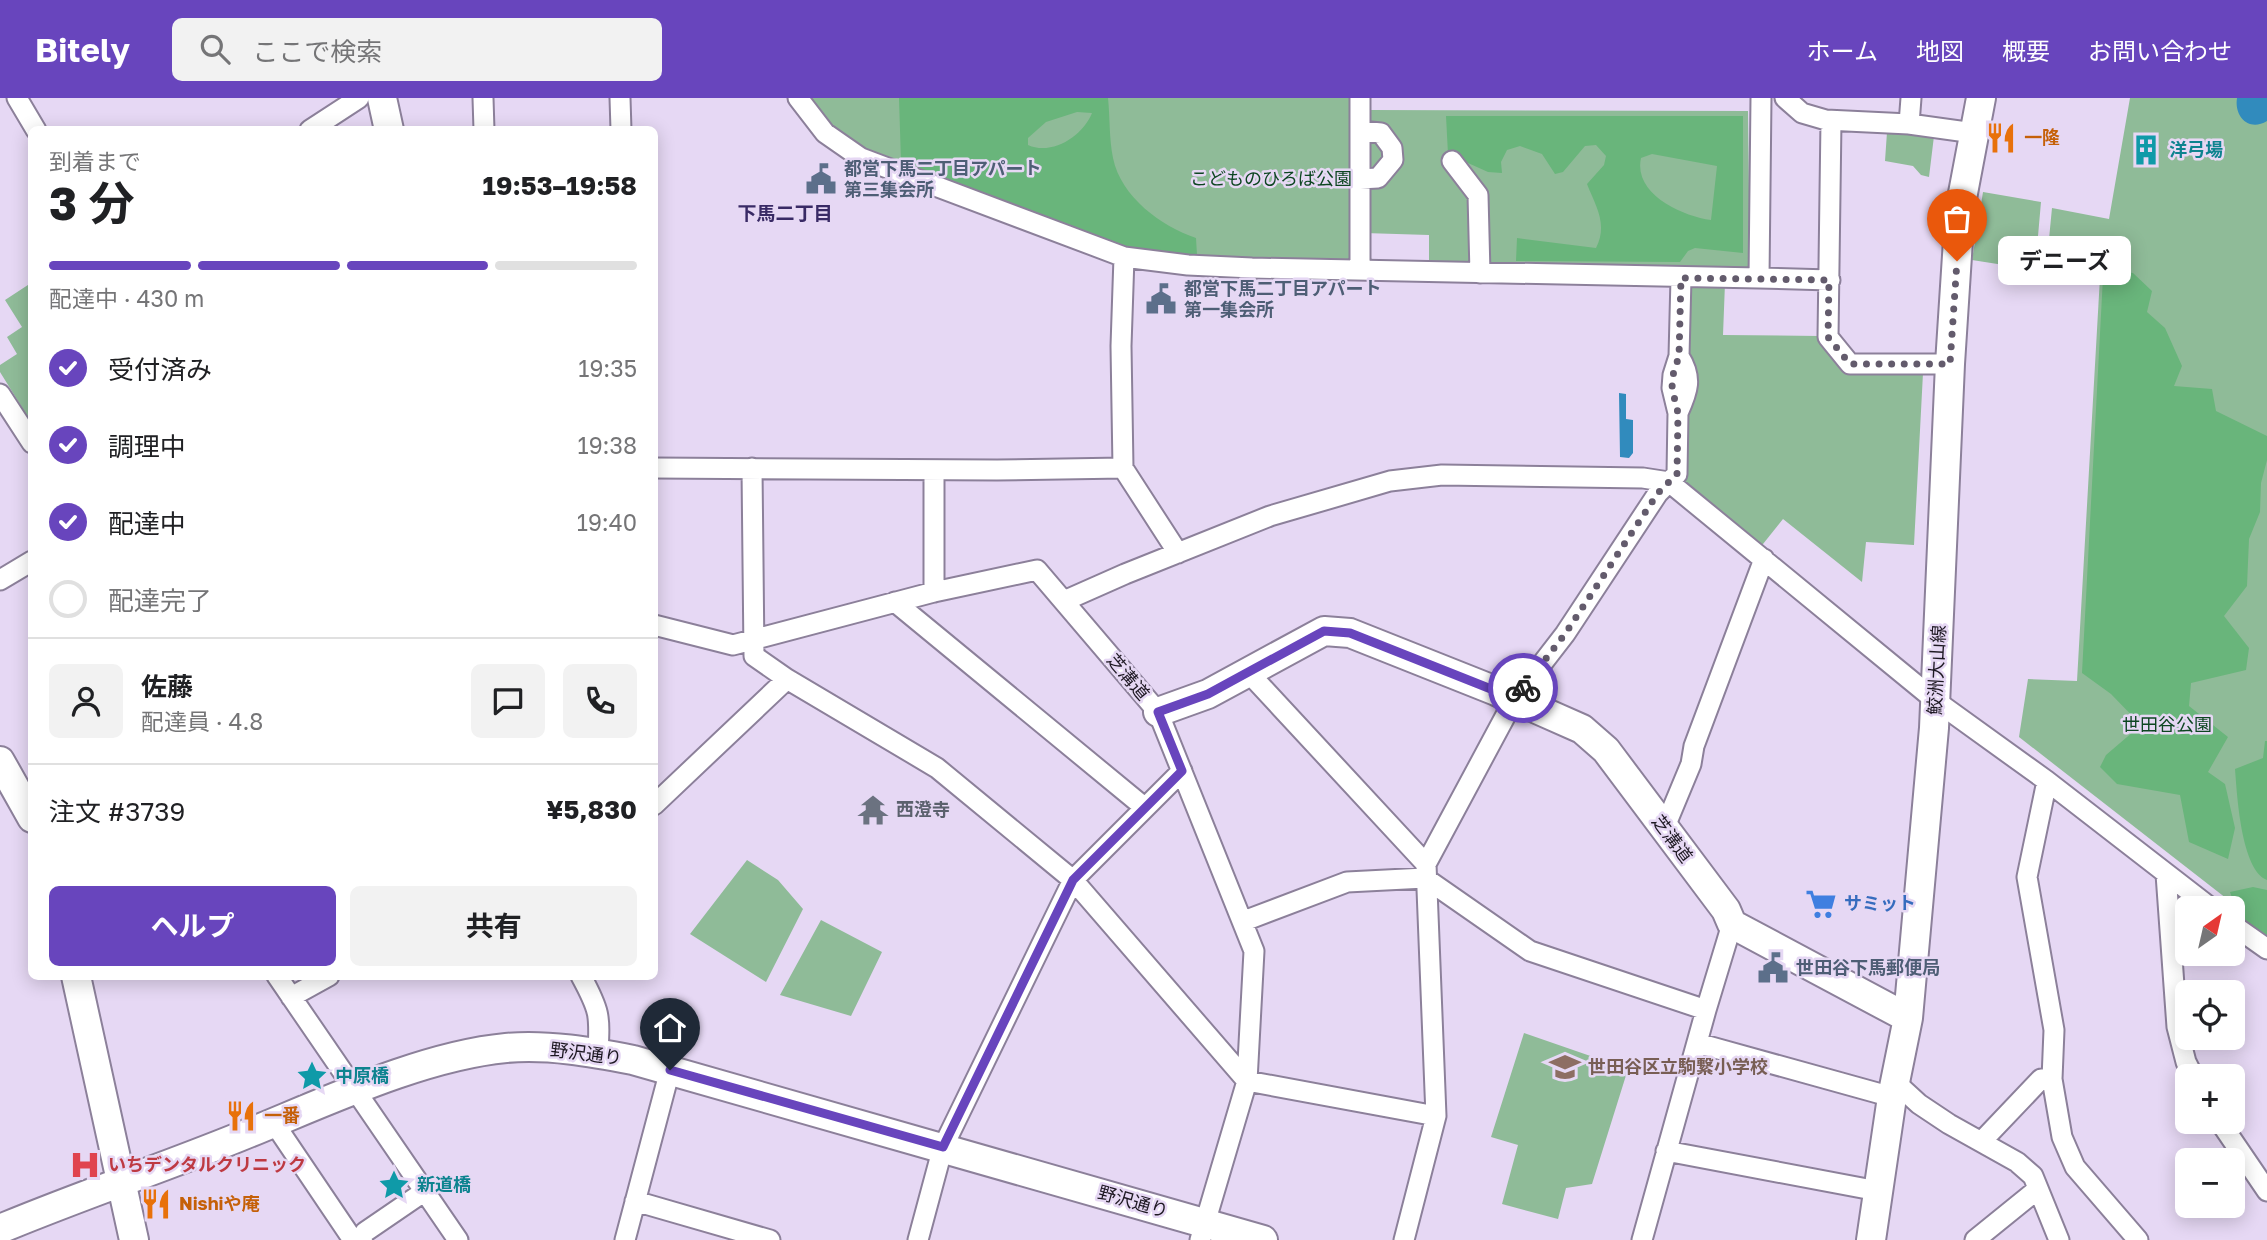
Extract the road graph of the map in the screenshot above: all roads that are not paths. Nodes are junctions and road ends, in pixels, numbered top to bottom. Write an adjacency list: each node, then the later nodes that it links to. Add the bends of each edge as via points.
1 (18, 98): 15 (street)
2 (359, 98): 16 (street)
3 (382, 98): 17 (street)
4 (483, 98): 18 (street)
5 (621, 98): 19 (street)
6 (798, 98): 24 (street, via 825,133 861,158)
7 (1360, 98): 20 (street)
8 (1761, 98): 28 (street)
9 (1785, 98): 13 (street, via 1802,113)
10 (1820, 98): 13 (street)
11 (1911, 98): 14 (street)
12 (1981, 98): 21 (street, 鮫洲大山線)
13 (1825, 120): 14 (street); 29 (street)
14 (1909, 124): 21 (street)
15 (34, 126)
16 (316, 126)
17 (389, 126)
18 (484, 126)
19 (621, 126)
20 (1361, 131): 23 (street); 23 (street, via 1381,134 1396,160 1378,178)
21 (1974, 133): 30 (street, 鮫洲大山線, via 1960,209)
22 (1452, 161): 26 (street, via 1478,195)
23 (1360, 179): 25 (street)
24 (1124, 257): 25 (street, via 1188,265); 35 (street)
25 (1360, 271): 26 (street)
26 (1480, 273): 27 (street)
27 (1681, 278): 28 (street); 37 (street, via 1679,356 1672,388 1678,413 1677,474)
28 (1759, 278): 29 (street)
29 (1829, 280): 30 (street, via 1828,337 1850,364)
30 (1950, 364): 50 (street, 鮫洲大山線)
31 (0, 394): 32 (street)
32 (28, 437)
33 (658, 468): 34 (street)
34 (752, 468): 36 (street); 46 (street)
35 (1123, 468): 36 (street); 38 (street)
36 (934, 470): 42 (street)
37 (1669, 482): 38 (street, via 1442,475 1390,481 1270,516); 39 (street); 49 (street)
38 (1178, 553): 43 (street)
39 (1764, 559): 50 (street); 58 (street)
40 (28, 563): 41 (street)
41 (0, 580)
42 (934, 592): 43 (street, 芝溝道, via 1037,570); 44 (street, 芝溝道)
43 (1064, 601): 51 (street, 芝溝道)
44 (895, 602): 46 (street, 芝溝道); 57 (street)
45 (658, 626): 46 (street, 芝溝道, via 733,645)
46 (754, 641): 48 (street, via 754,656)
47 (1248, 672): 49 (street, 芝溝道, via 1324,631 1350,633); 51 (street, 芝溝道, via 1208,694); 59 (street)
48 (787, 679): 56 (street); 61 (street, via 937,768)
49 (1514, 700): 58 (street, 芝溝道, via 1582,729 1606,750); 59 (street)
50 (1936, 701): 54 (street); 73 (street, 鮫洲大山線)
51 (1158, 712): 53 (street)
52 (0, 761): 55 (street)
53 (1182, 771): 57 (street); 63 (street)
54 (2047, 781): 60 (street); 78 (street, via 2026,877 2054,1030)
55 (24, 785)
56 (658, 801)
57 (1144, 807): 61 (street)
58 (1664, 829): 64 (street, 芝溝道)
59 (1426, 871): 63 (street, via 1347,882); 72 (street, via 1530,951); 82 (street)
60 (2166, 874): 62 (street); 76 (street, via 2177,1027)
61 (1073, 880): 79 (street); 86 (street)
62 (2195, 896)
63 (1244, 921): 79 (street, via 1254,951)
64 (1732, 924): 72 (street); 73 (street)
65 (2245, 933): 66 (street)
66 (2267, 949)
67 (77, 980): 88 (street)
68 (280, 980): 71 (street)
69 (322, 980): 71 (street)
70 (583, 980): 75 (street, via 600,1019)
71 (291, 997): 80 (street)
72 (1706, 1010): 74 (street)
73 (1908, 1018): 81 (street, 鮫洲大山線)
74 (1697, 1043): 81 (street); 87 (street)
75 (598, 1054): 77 (street, 野沢通り); 80 (street, 野沢通り, via 506,1048 466,1055)
76 (2187, 1064)
77 (670, 1070): 86 (street, 野沢通り); 93 (street)
78 (2052, 1079): 85 (street, via 2041,1079); 109 (street, via 2062,1137 2075,1167)
79 (1247, 1081): 82 (street); 95 (street)
80 (356, 1089): 83 (street, 野沢通り); 90 (street)
81 (1894, 1090): 85 (street); 91 (street, 鮫洲大山線)
82 (1436, 1116): 104 (street)
83 (274, 1123): 88 (street, 野沢通り); 97 (street)
84 (2228, 1134): 92 (street)
85 (1982, 1142): 89 (street, via 2017,1162 2033,1176)
86 (943, 1147): 95 (street, 野沢通り); 102 (street)
87 (1666, 1151): 91 (street); 105 (street)
88 (121, 1181): 94 (street, 野沢通り); 96 (street)
89 (2038, 1189): 107 (street); 108 (street)
90 (425, 1191): 98 (street, via 365,1232); 99 (street)
91 (1878, 1191): 106 (street, 鮫洲大山線)
92 (2267, 1191)
93 (635, 1201): 100 (street); 101 (street)
94 (0, 1229)
95 (1202, 1231): 103 (street, 野沢通り)
96 (134, 1240)
97 (353, 1240)
98 (361, 1240)
99 (458, 1240)
100 (625, 1240)
101 (770, 1240)
102 (918, 1240)
103 (1263, 1240)
104 (1404, 1240)
105 (1642, 1240)
106 (1871, 1240)
107 (1975, 1240)
108 (2059, 1240)
109 (2138, 1240)

